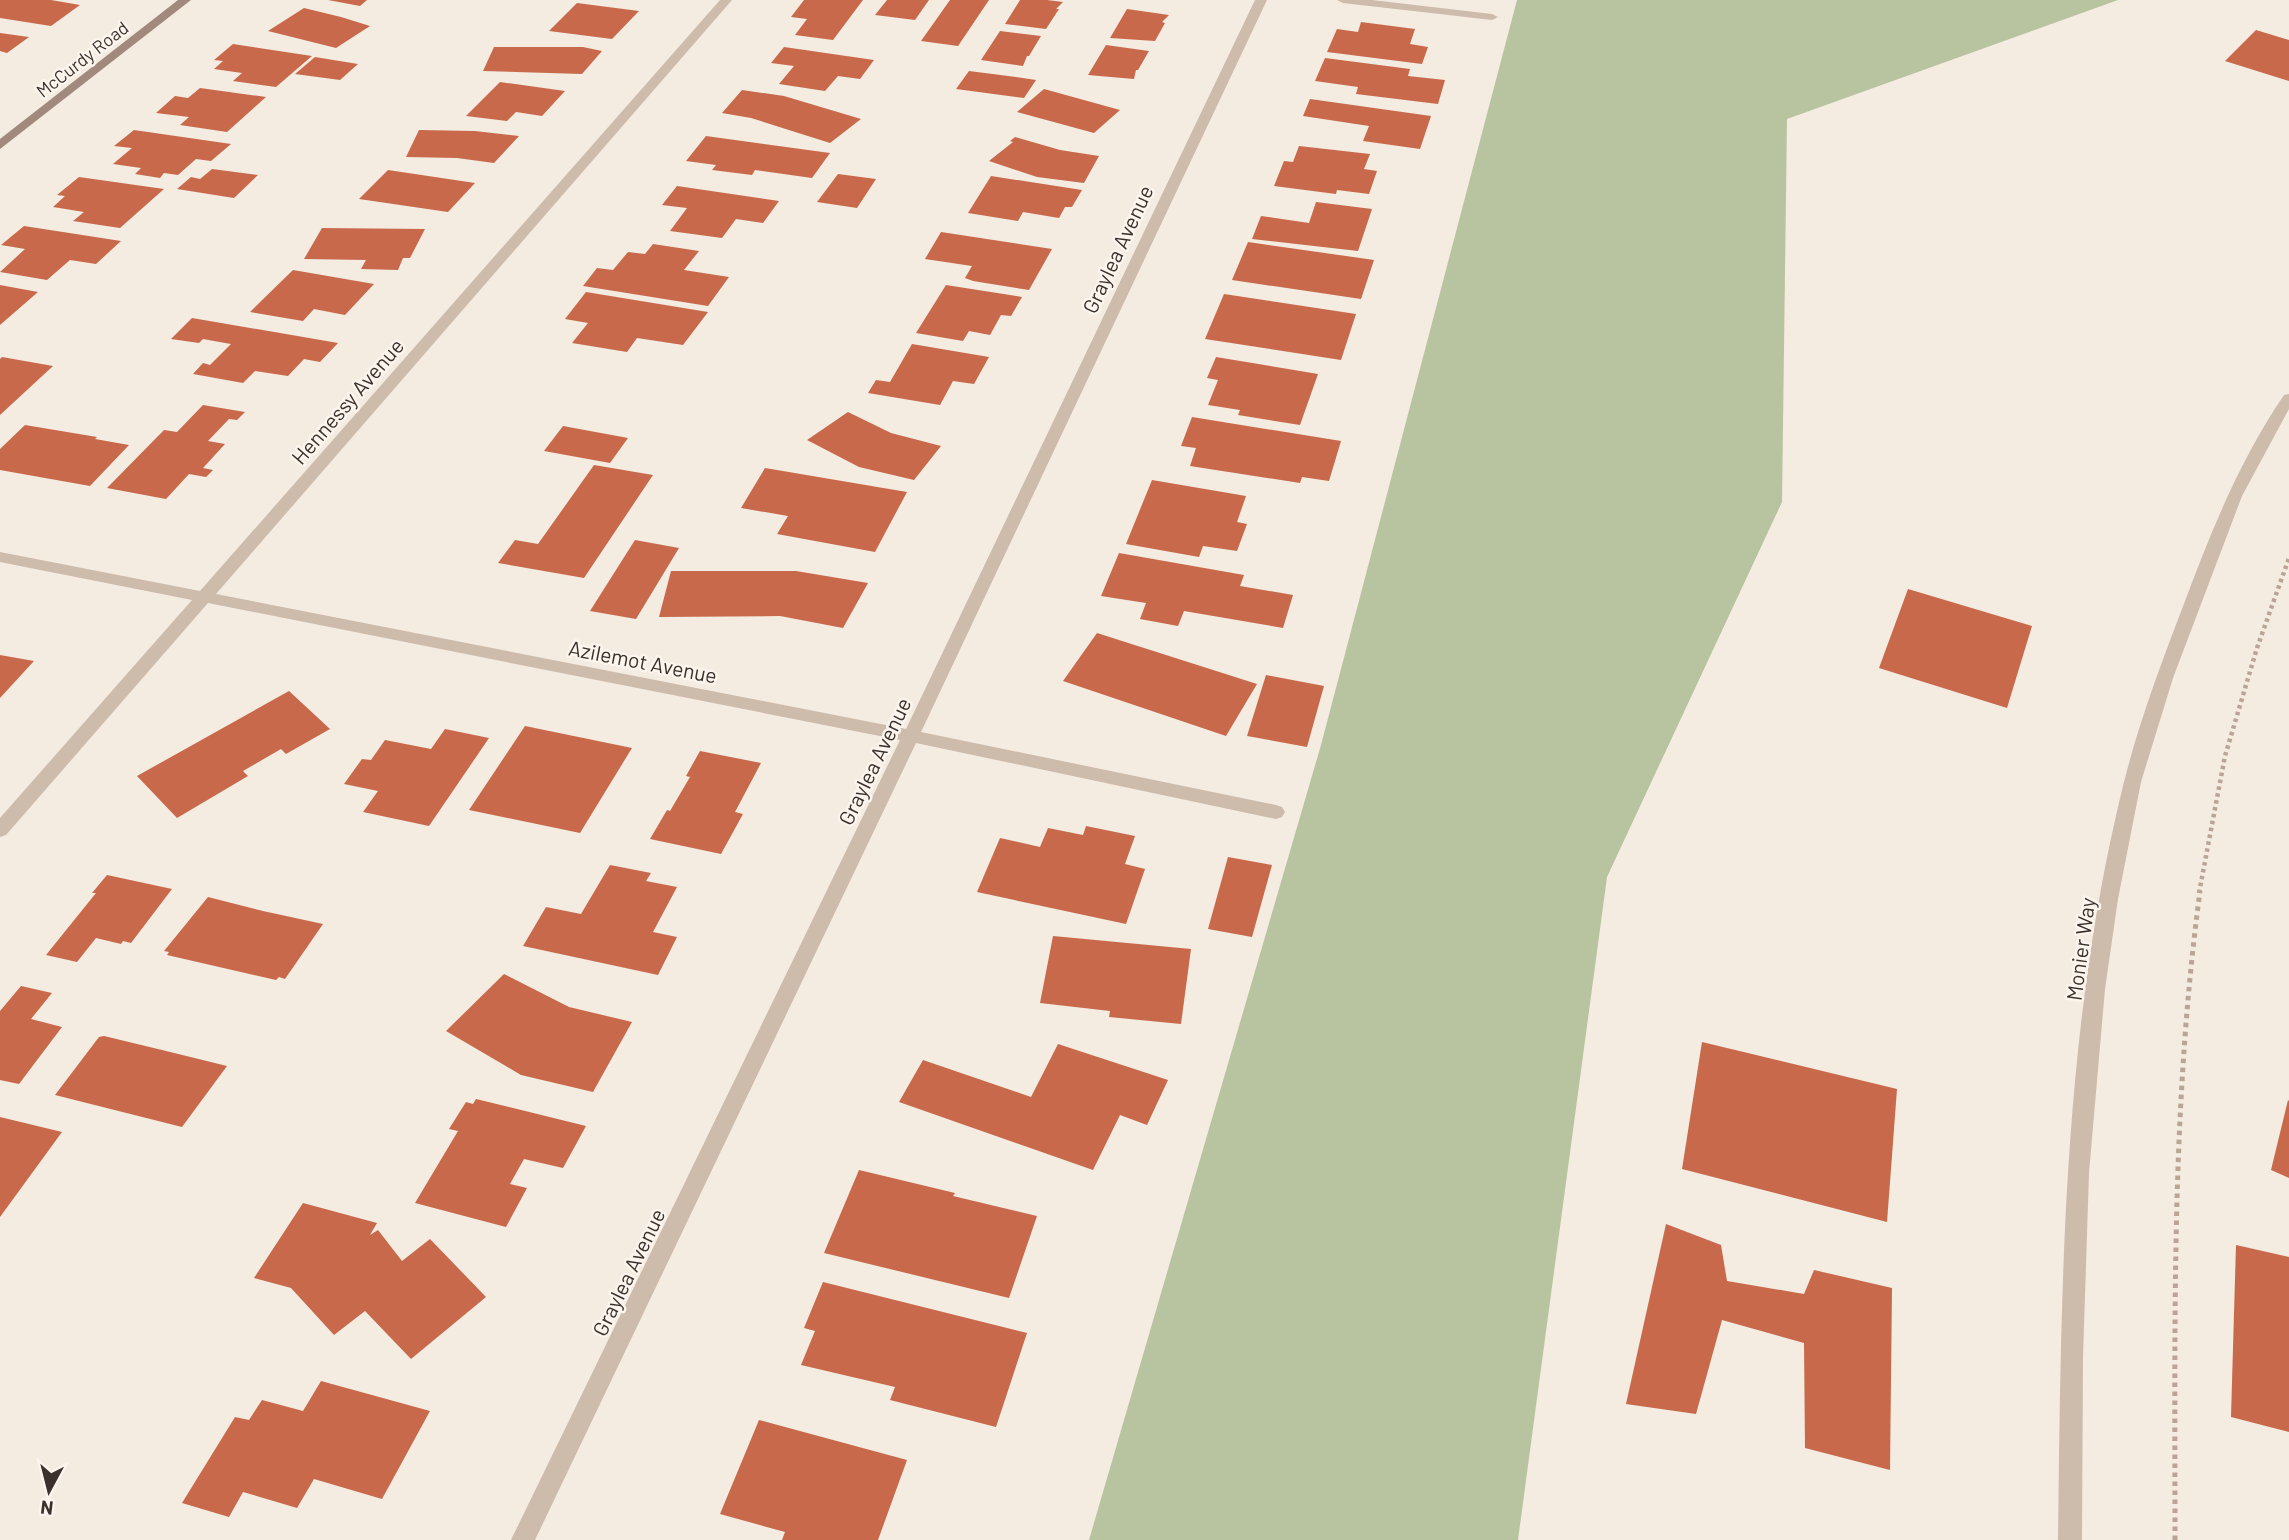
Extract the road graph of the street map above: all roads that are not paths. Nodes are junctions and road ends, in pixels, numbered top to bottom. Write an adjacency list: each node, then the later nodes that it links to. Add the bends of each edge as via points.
1 (185, 0): 6 (main road, McCurdy Road)
2 (726, 0): 9 (street, Hennessy Avenue)
3 (1261, 0): 10 (street, Graylea Avenue)
4 (1343, 0): 5 (street)
5 (1492, 18)
6 (0, 145)
7 (2289, 398): 14 (street, Monier Way, via 2227,509 2160,688 2126,808 2101,945 2085,1112 2072,1315)
8 (0, 557): 9 (street, Azilemot Avenue)
9 (202, 599): 10 (street, Azilemot Avenue); 12 (street, Hennessy Avenue)
10 (911, 736): 11 (street, Azilemot Avenue); 13 (street, Graylea Avenue)
11 (1276, 812)
12 (0, 830)
13 (523, 1540)
14 (2070, 1540)

